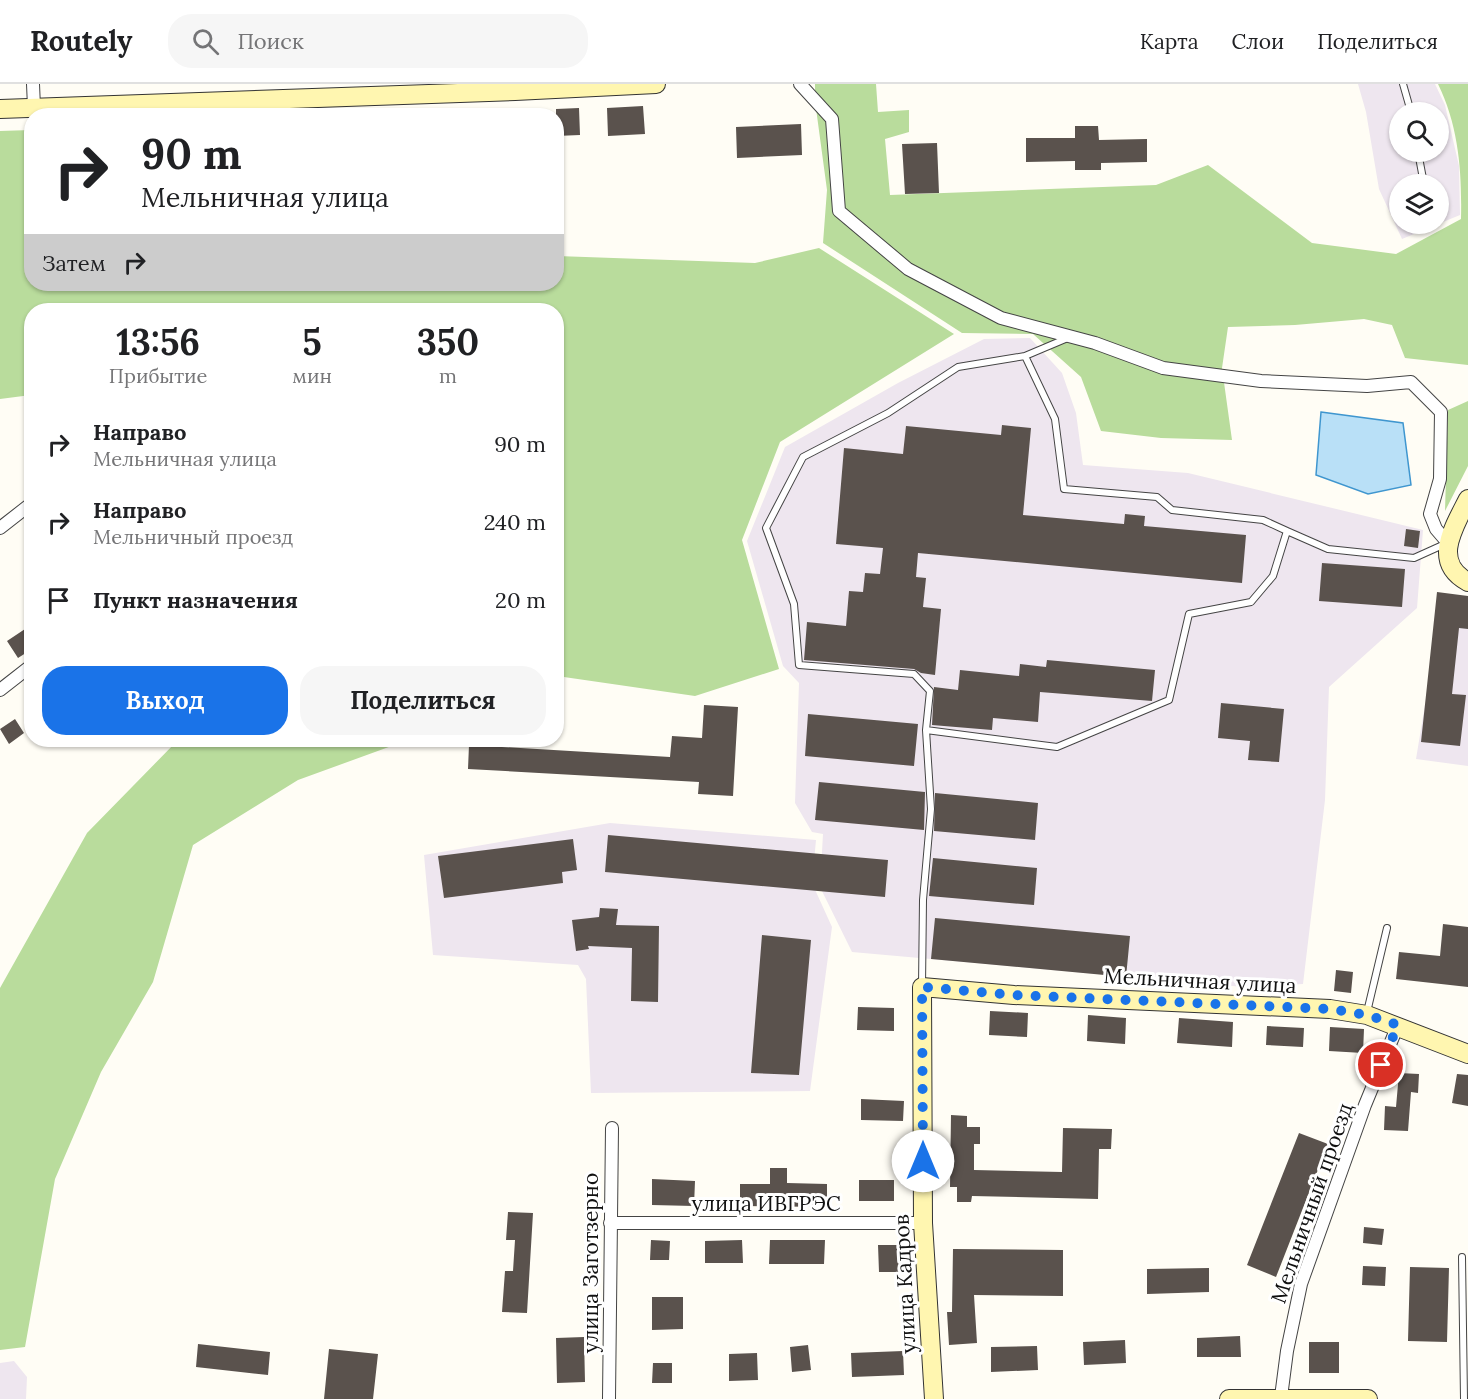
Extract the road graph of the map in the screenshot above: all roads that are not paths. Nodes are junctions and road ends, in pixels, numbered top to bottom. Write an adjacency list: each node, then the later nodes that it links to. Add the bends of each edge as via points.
1 (33, 84): 8 (street)
2 (656, 84): 5 (street)
3 (800, 84): 10 (street, via 832,119 839,211 908,269 1001,318)
4 (1403, 84): 7 (lane)
5 (632, 85): 6 (street)
6 (515, 88): 8 (street)
7 (1408, 102)
8 (34, 106): 9 (street)
9 (0, 109)
10 (1074, 336): 11 (lane); 16 (street, via 1163,368 1261,381 1367,386 1411,382 1440,412 1440,479 1430,514)
11 (1025, 356): 15 (lane, via 1055,420 1064,489 1157,497 1172,510 1263,520); 20 (lane, via 958,367 888,413 803,457 766,528 794,604 799,665 914,674 930,692)
12 (1468, 499): 16 (street)
13 (24, 509): 14 (street)
14 (0, 528)
15 (1287, 531): 16 (lane, via 1328,549 1414,558); 20 (lane, via 1273,576 1251,602 1189,615 1169,700 1057,747)
16 (1448, 543): 17 (street, via 1450,566)
17 (1468, 582)
18 (24, 671): 19 (street)
19 (0, 690)
20 (926, 730): 22 (lane, via 931,809 923,900)
21 (1387, 928): 23 (lane)
22 (922, 987): 23 (street, Мельничная улица, via 1014,995 1330,1009); 27 (street, улица Кадров)
23 (1367, 1015): 24 (street, Мельничная улица)
24 (1398, 1025): 25 (street, Мельничная улица); 30 (street, Мельничный проезд, via 1300,1284)
25 (1468, 1054)
26 (612, 1128): 28 (street, улица Заготзерно)
27 (923, 1223): 28 (street, улица ИВГРЭС); 32 (street, улица Кадров)
28 (610, 1224): 31 (street, улица Заготзерно)
29 (1462, 1257): 35 (lane)
30 (1281, 1398): 33 (street); 34 (street)
31 (609, 1399)
32 (934, 1399)
33 (1229, 1399)
34 (1368, 1399)
35 (1464, 1399)

